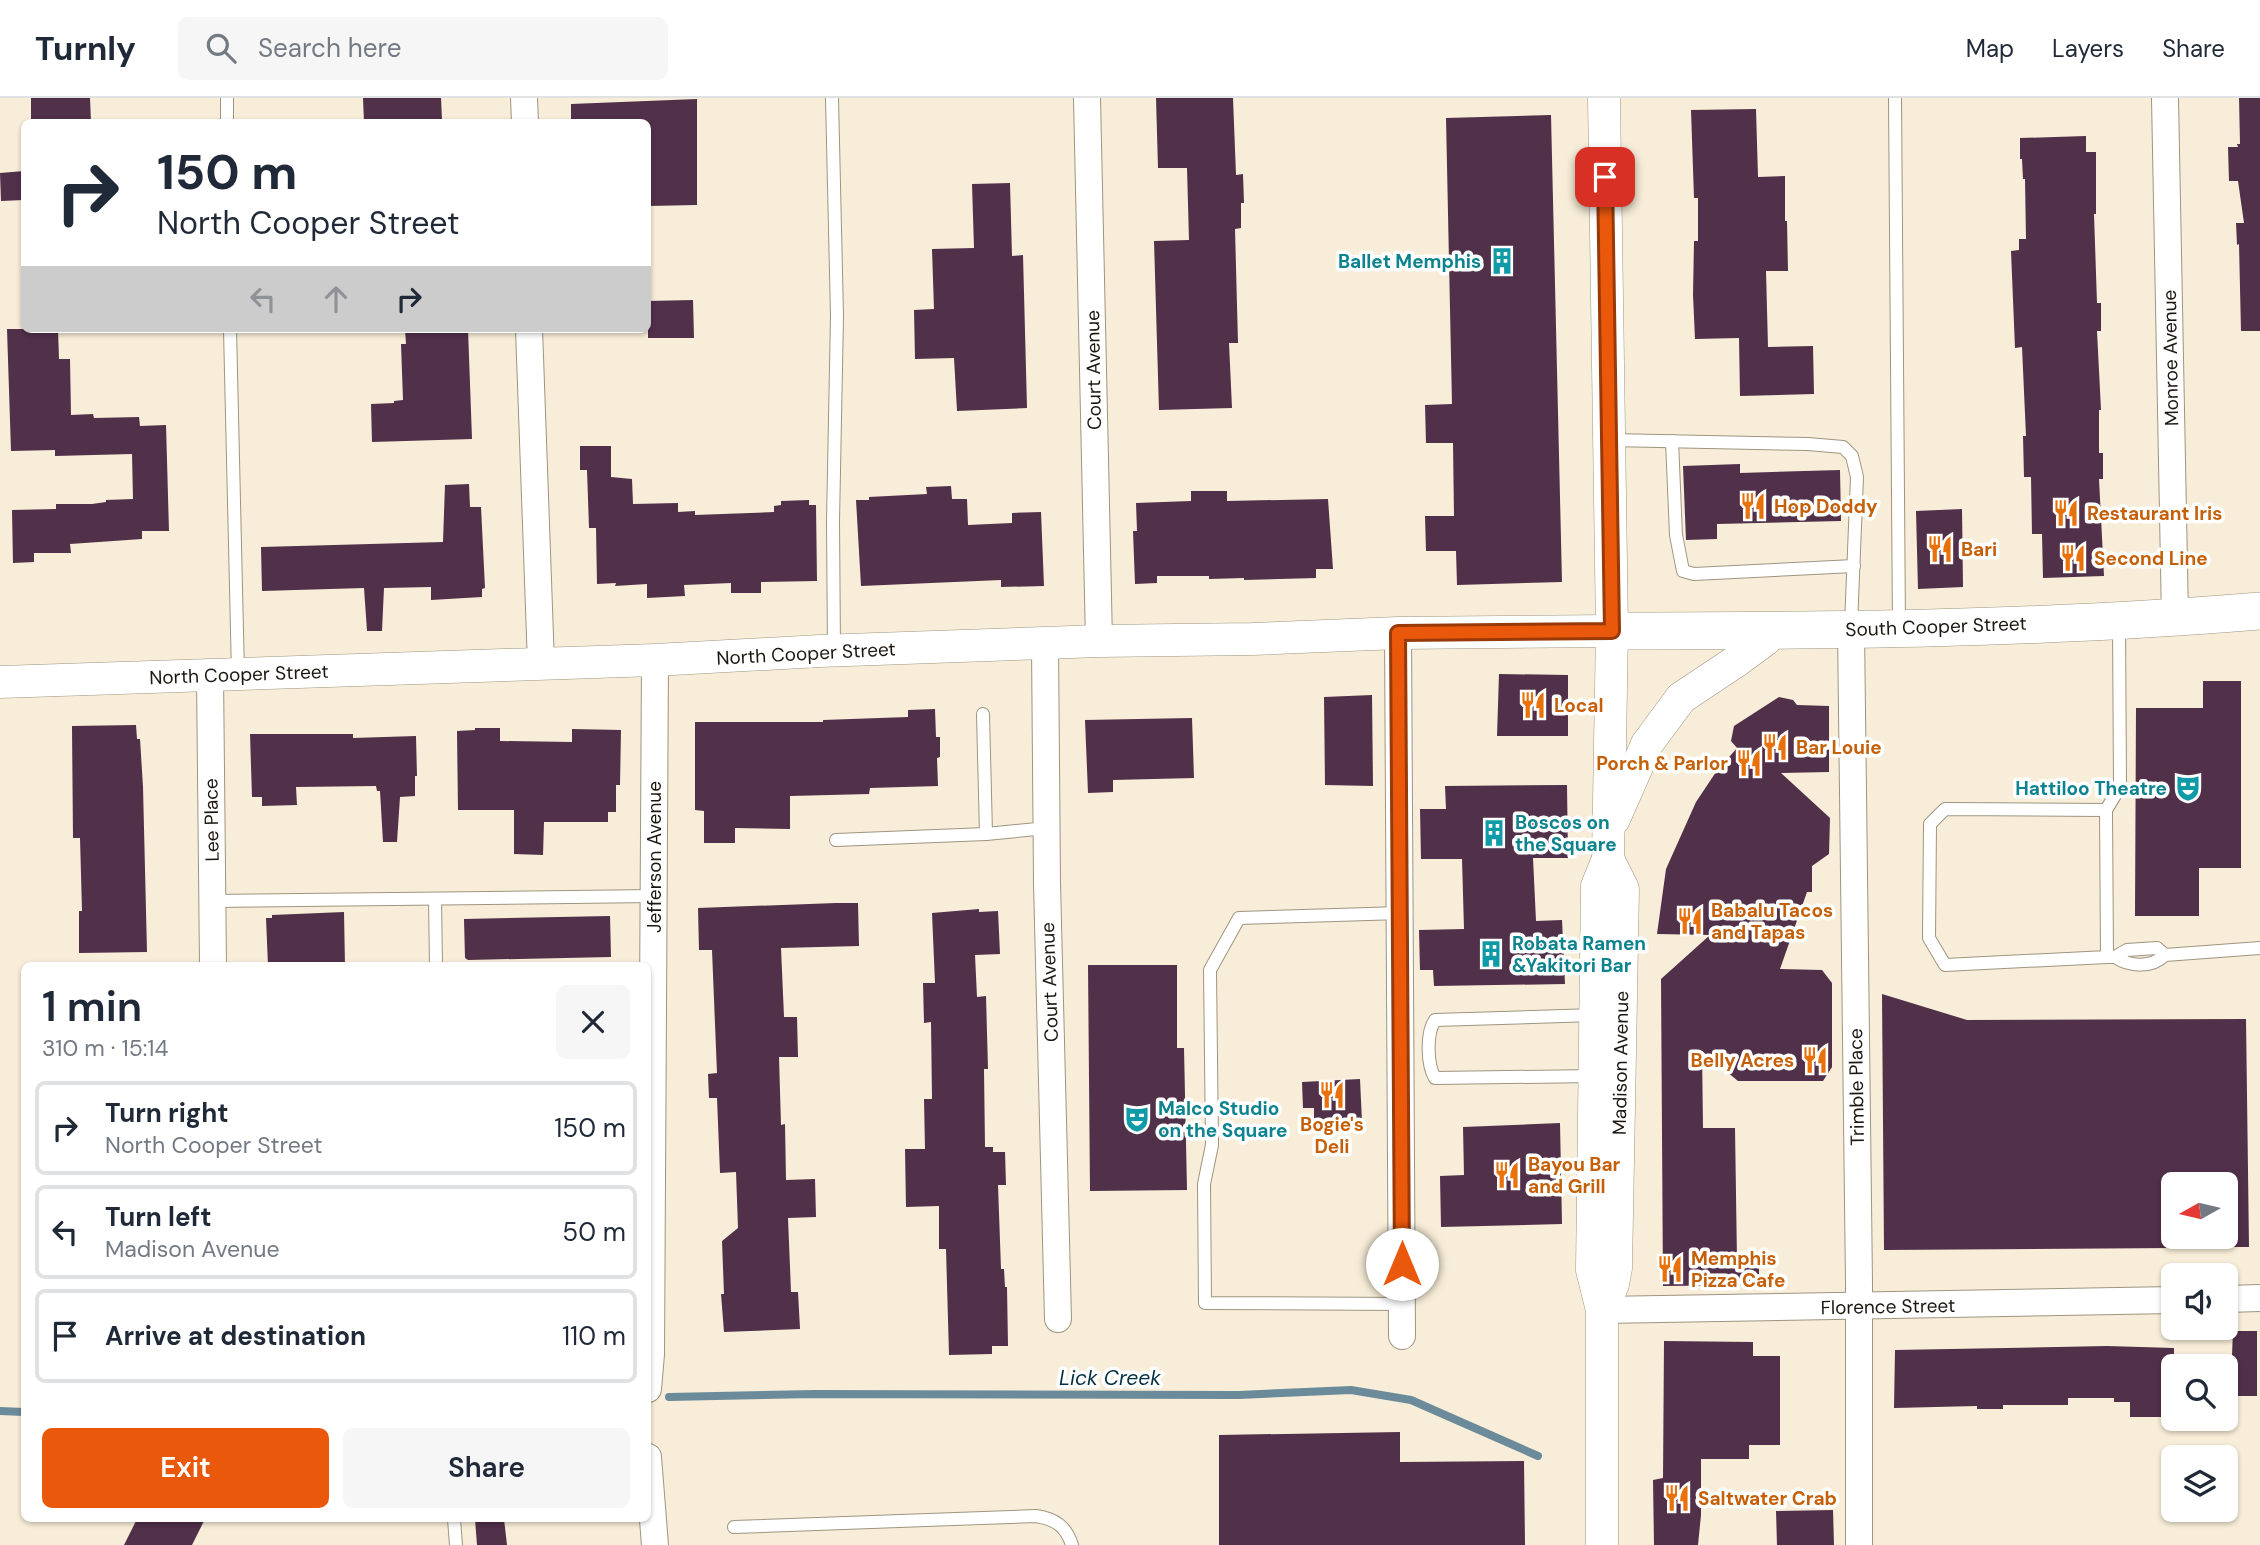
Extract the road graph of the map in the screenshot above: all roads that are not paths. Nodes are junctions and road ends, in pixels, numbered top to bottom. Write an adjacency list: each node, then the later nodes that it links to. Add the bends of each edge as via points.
1 (227, 98): 8 (lane)
2 (524, 98): 9 (street)
3 (832, 98): 25 (lane, via 837,316)
4 (1087, 98): 23 (street, Court Avenue)
5 (1604, 98): 12 (street, Madison Avenue)
6 (1895, 98): 18 (lane)
7 (2165, 98): 16 (street, Monroe Avenue)
8 (227, 119)
9 (524, 119)
10 (230, 333): 28 (lane)
11 (529, 333): 27 (street)
12 (1608, 440): 13 (lane); 21 (street, Madison Avenue)
13 (1672, 441): 14 (lane, via 1843,447 1852,456 1857,477); 14 (lane, via 1676,535 1683,571)
14 (1854, 566): 19 (lane)
15 (2260, 611): 16 (main road, South Cooper Street)
16 (2175, 618): 17 (main road, South Cooper Street)
17 (2119, 621): 18 (main road, South Cooper Street); 31 (lane, via 2120,787)
18 (1899, 627): 19 (main road, South Cooper Street)
19 (1850, 629): 20 (main road, South Cooper Street); 52 (street, Trimble Place)
20 (1774, 630): 21 (main road, South Cooper Street); 35 (street, via 1681,698 1647,744)
21 (1612, 631): 22 (street, North Cooper Street); 35 (street, Madison Avenue)
22 (1398, 633): 23 (street, North Cooper Street); 39 (street)
23 (1099, 641): 24 (street, North Cooper Street)
24 (1045, 644): 25 (street, North Cooper Street); 32 (street, Court Avenue)
25 (834, 650): 26 (street, North Cooper Street)
26 (655, 660): 27 (street, North Cooper Street); 36 (street, Jefferson Avenue)
27 (541, 664): 28 (street, North Cooper Street)
28 (224, 674): 29 (street, North Cooper Street); 38 (street, Lee Place)
29 (0, 682)
30 (983, 714): 33 (lane)
31 (2106, 810): 41 (lane); 41 (lane, via 1945,809 1930,824 1929,938 1945,965)
32 (1047, 828): 33 (lane); 54 (street, Court Avenue)
33 (986, 834): 34 (lane)
34 (836, 840)
35 (1608, 846): 44 (street, Madison Avenue, via 1597,886); 53 (street, Madison Avenue, via 1623,889 1616,1268)
36 (653, 896): 37 (lane); 47 (street, Jefferson Avenue)
37 (435, 899): 38 (lane); 43 (lane)
38 (212, 901): 42 (street, Lee Place)
39 (1401, 913): 45 (street); 51 (lane, via 1239,918 1210,970 1212,1145 1204,1195 1205,1303)
40 (2260, 948): 41 (lane, via 2165,955 2157,963 2126,964)
41 (2111, 957)
42 (213, 962)
43 (436, 962)
44 (1595, 1015): 45 (lane, via 1435,1020); 46 (street, Madison Avenue)
45 (1415, 1042): 46 (lane, via 1435,1078); 51 (street)
46 (1595, 1076): 53 (street, Madison Avenue, via 1592,1270)
47 (651, 1117)
48 (2260, 1298): 49 (street)
49 (2238, 1299)
50 (2161, 1300): 52 (street, Florence Street)
51 (1402, 1304): 55 (street)
52 (1858, 1306): 53 (street, Florence Street); 63 (street, Trimble Place)
53 (1602, 1310): 62 (street, Madison Avenue)
54 (1058, 1319)
55 (1402, 1336)
56 (651, 1495): 60 (street)
57 (454, 1522): 59 (lane)
58 (734, 1527): 61 (lane, via 1036,1516 1050,1518 1067,1530)
59 (456, 1545)
60 (655, 1545)
61 (1072, 1545)
62 (1602, 1545)
63 (1859, 1545)

